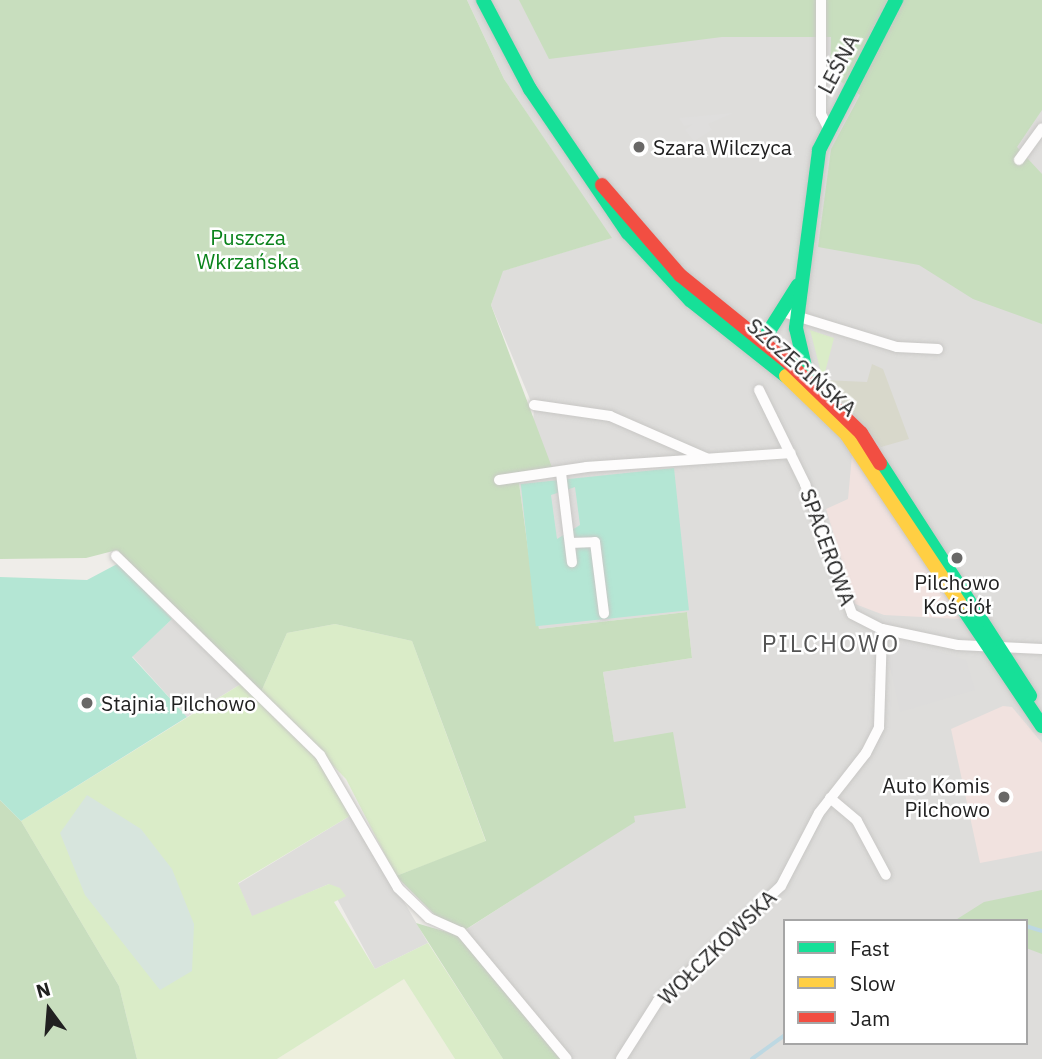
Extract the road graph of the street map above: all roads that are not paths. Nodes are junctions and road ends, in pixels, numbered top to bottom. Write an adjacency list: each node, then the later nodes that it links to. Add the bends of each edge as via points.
1 (483, 0): 9 (main road, SZCZECIŃSKA, via 530,89 582,163 672,267)
2 (821, 0): 4 (street, via 821,114)
3 (896, 0): 4 (main road, LEŚNA)
4 (828, 128): 7 (main road, LEŚNA, via 819,150)
5 (1042, 128): 6 (street)
6 (1019, 160)
7 (792, 320): 8 (street, SZCZECIŃSKA, via 898,347); 9 (main road); 9 (main road); 11 (main road, via 804,369)
8 (938, 348)
9 (766, 349): 11 (main road, SZCZECIŃSKA); 23 (main road, SZCZECIŃSKA, via 859,448)
10 (759, 390): 13 (street, SPACEROWA)
11 (822, 392): 23 (main road, SZCZECIŃSKA, via 885,466)
12 (534, 405): 14 (street, via 610,416)
13 (791, 453): 14 (street); 21 (street, SPACEROWA, via 847,608)
14 (706, 458): 15 (street)
15 (561, 473): 16 (street); 17 (street)
16 (499, 480)
17 (570, 543): 19 (street); 20 (street, via 595,542)
18 (116, 556): 28 (street, via 320,755 398,888 429,918 461,932)
19 (572, 562)
20 (604, 613)
21 (882, 629): 23 (street, SPACEROWA); 26 (street, WOŁCZKOWSKA, via 879,727)
22 (1042, 649): 23 (street, SPACEROWA)
23 (995, 650): 24 (main road, SZCZECIŃSKA); 25 (main road, SZCZECIŃSKA)
24 (1042, 718)
25 (1042, 726)
26 (830, 798): 27 (street, via 857,821); 29 (street, WOŁCZKOWSKA, via 781,886 658,1001)
27 (886, 875)
28 (567, 1059)
29 (621, 1059)

